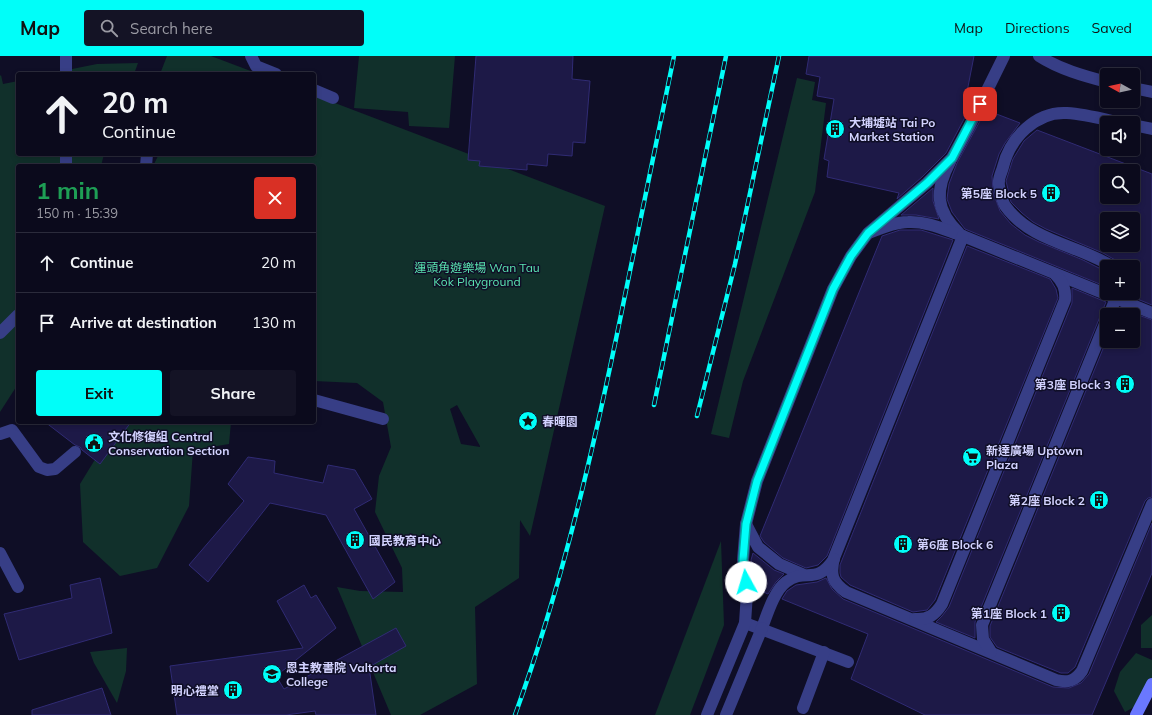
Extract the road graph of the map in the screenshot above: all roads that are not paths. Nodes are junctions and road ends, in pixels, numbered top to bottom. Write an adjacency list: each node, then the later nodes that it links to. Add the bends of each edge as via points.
1 (66, 56): 5 (street)
2 (251, 56): 6 (street, via 256,66)
3 (1004, 56): 15 (street)
4 (1039, 56): 7 (street, via 1048,62)
5 (66, 72)
6 (271, 72)
7 (1100, 80)
8 (1140, 89): 10 (street)
9 (316, 91): 11 (street)
10 (1152, 92)
11 (333, 98)
12 (1100, 119): 18 (street, via 1066,113 1042,117 1020,133 1006,157 998,182 1005,206 1022,225)
13 (1140, 127): 14 (street)
14 (1152, 130)
15 (952, 158): 16 (street); 17 (street, via 943,175 939,192 941,208 949,223)
16 (868, 233): 17 (street, via 908,222 931,224); 31 (street, via 851,256 833,289 757,481)
17 (963, 236): 19 (street); 33 (street)
18 (1101, 260)
19 (1055, 274): 20 (street); 36 (street, via 1064,287 1066,300 982,508 942,604 932,616 924,620)
20 (1100, 290)
21 (1124, 300): 22 (street)
22 (1152, 313)
23 (16, 319): 24 (street)
24 (0, 333)
25 (1100, 336): 40 (street, via 982,625 983,639)
26 (316, 401): 27 (street)
27 (383, 419)
28 (0, 434): 29 (street, via 12,430 39,467 47,470 55,469)
29 (75, 452)
30 (1152, 504): 40 (street, via 1078,677 1072,681 1060,681)
31 (746, 524): 34 (street, via 758,547 779,564); 37 (street, via 743,560 747,593)
32 (0, 553): 35 (street)
33 (834, 558): 34 (street, via 828,568 819,574); 36 (street, via 833,579 839,587)
34 (802, 574): 38 (street, via 786,582 778,590)
35 (18, 587)
36 (913, 619): 40 (street)
37 (745, 623): 38 (street); 44 (street)
38 (762, 628): 39 (street); 45 (street)
39 (824, 652): 41 (street); 43 (street)
40 (992, 652)
41 (848, 662)
42 (1152, 684): 46 (main road)
43 (803, 708)
44 (707, 715)
45 (726, 715)
46 (1136, 715)

